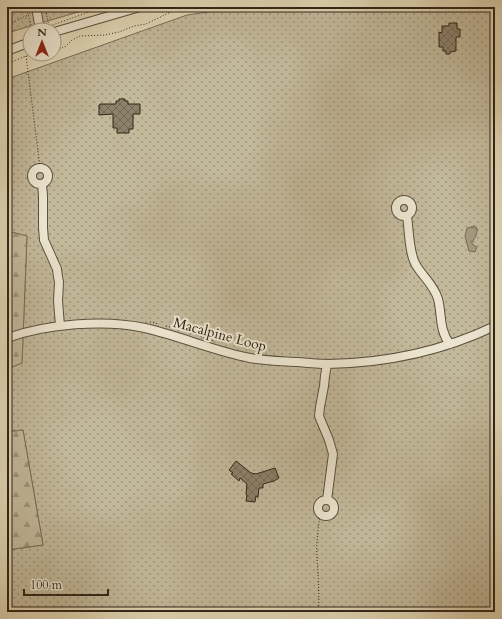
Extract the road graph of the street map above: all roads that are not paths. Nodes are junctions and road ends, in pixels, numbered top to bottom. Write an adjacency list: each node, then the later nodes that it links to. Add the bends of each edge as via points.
1 (36, 7): 3 (street)
2 (140, 7): 4 (street)
3 (37, 22)
4 (62, 26)
5 (22, 45): 6 (street)
6 (7, 51)
7 (42, 184): 7 (street, via 46,182 48,175 46,169 40,167 34,170 31,176 34,182); 9 (street, via 44,240 57,269)
8 (407, 216): 12 (street, via 412,257 434,288 442,329)
9 (60, 326): 11 (street, Macalpine Loop, via 42,328); 13 (street, Macalpine Loop, via 114,324 143,328 249,358)
10 (495, 326): 12 (street, Macalpine Loop)
11 (7, 338)
12 (450, 344): 13 (street, Macalpine Loop, via 393,358)
13 (327, 364): 14 (street, via 319,416 333,454)
14 (327, 500): 14 (street, via 334,508 331,515 323,517 317,509 322,500)

